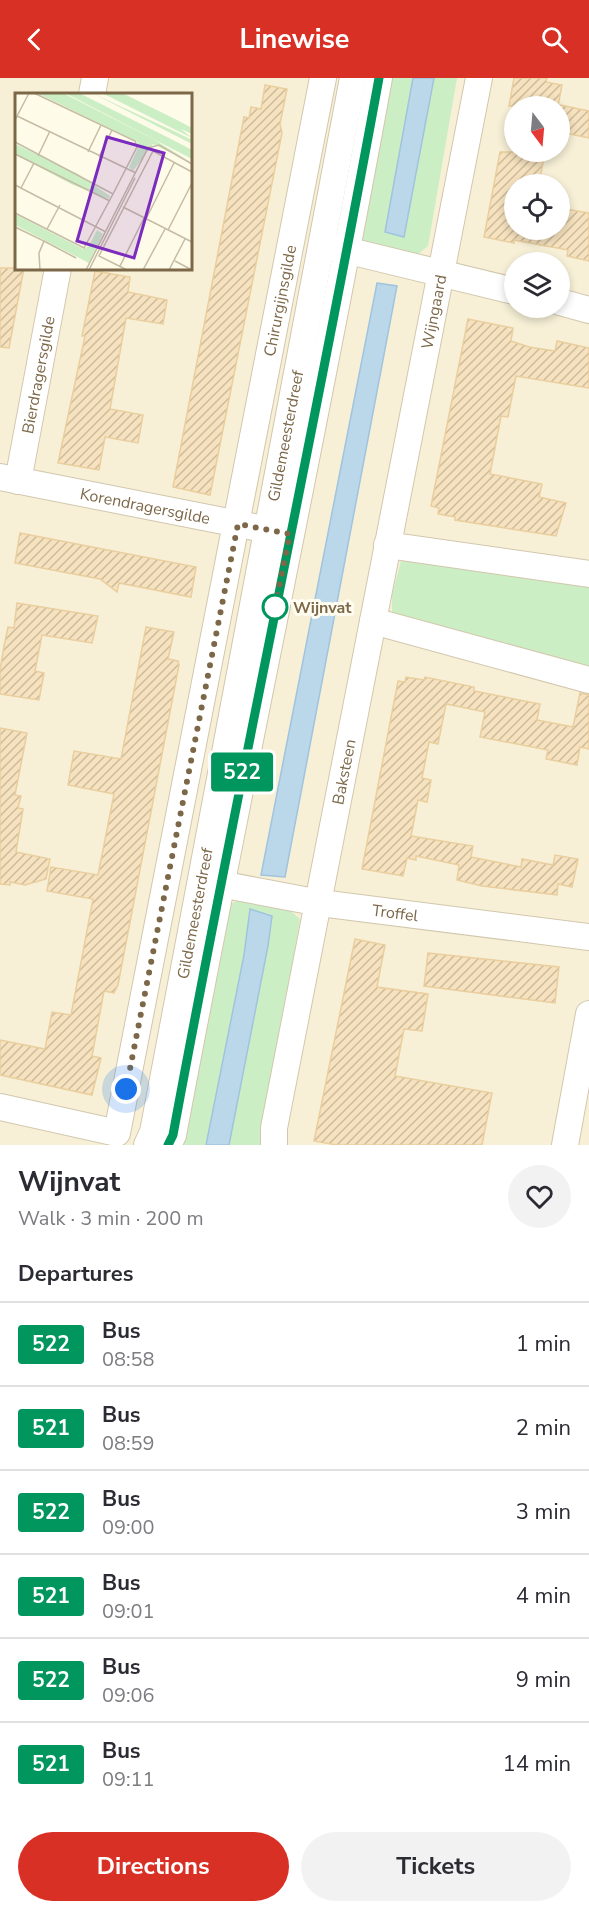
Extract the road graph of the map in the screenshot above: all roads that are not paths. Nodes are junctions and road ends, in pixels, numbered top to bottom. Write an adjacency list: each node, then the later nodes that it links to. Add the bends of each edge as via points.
1 (95, 78): 6 (street)
2 (323, 78): 15 (street, Chirurgijnsgilde)
3 (353, 78): 7 (street, Gildemeesterdreef)
4 (379, 78): 8 (street, Gildemeesterdreef)
5 (479, 78): 10 (street, Wijngaard)
6 (92, 93)
7 (321, 245): 8 (street); 16 (street, Gildemeesterdreef)
8 (348, 249): 10 (street); 16 (street, Gildemeesterdreef)
9 (58, 270): 14 (street, Bierdragersgilde)
10 (440, 272): 11 (street); 17 (street, Wijngaard)
11 (504, 288)
12 (570, 305): 13 (street)
13 (589, 310)
14 (9, 479): 15 (street, Korendragersgilde)
15 (238, 524): 16 (street, Korendragersgilde); 25 (street, Chirurgijnsgilde, via 117,1132)
16 (278, 532): 21 (street, Gildemeesterdreef)
17 (387, 545): 18 (street); 19 (street, Wijngaard)
18 (589, 574)
19 (373, 621): 20 (street); 22 (street, Baksteen)
20 (589, 680)
21 (210, 882): 22 (street, Troffel); 26 (street, Gildemeesterdreef); 27 (street, Gildemeesterdreef, via 173,1135)
22 (320, 903): 23 (street, Troffel); 28 (street, Baksteen, via 274,1128)
23 (589, 937)
24 (589, 1014): 29 (street)
25 (0, 1107)
26 (147, 1145)
27 (168, 1145)
28 (274, 1145)
29 (566, 1145)

